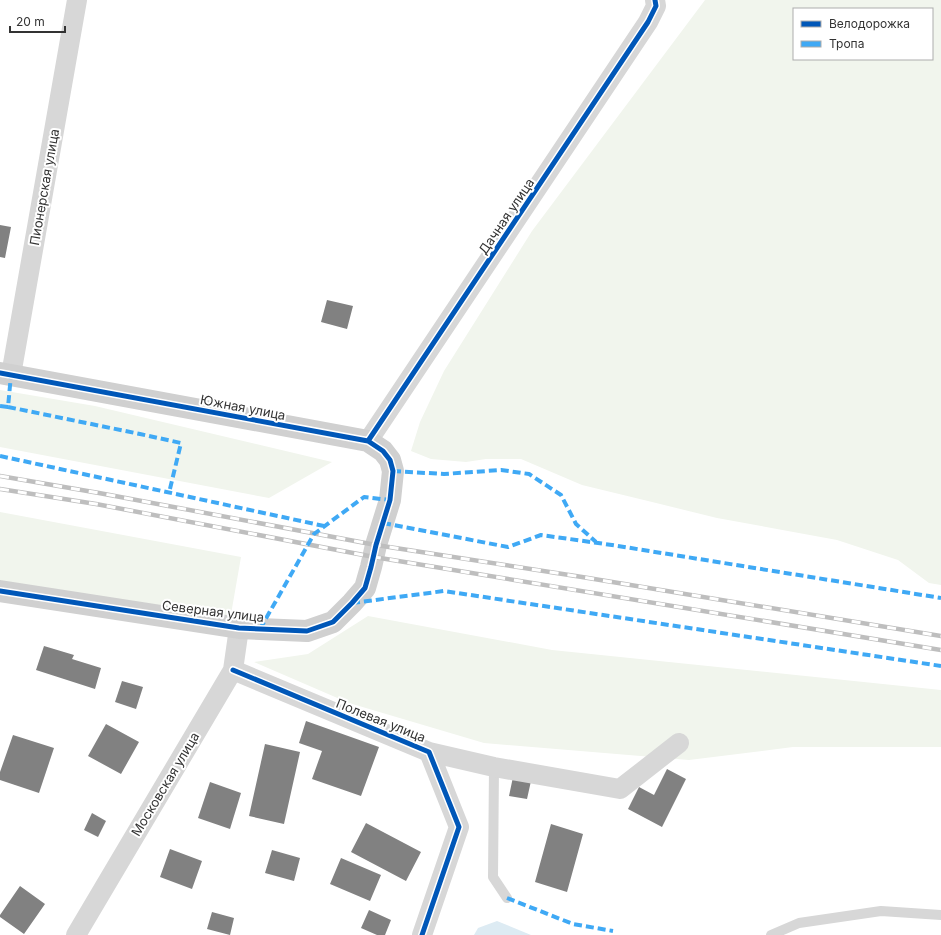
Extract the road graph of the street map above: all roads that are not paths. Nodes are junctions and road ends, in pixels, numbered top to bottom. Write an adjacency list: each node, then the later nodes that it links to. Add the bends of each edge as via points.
1 (77, 0): 3 (street, Пионерская улица)
2 (655, 0): 4 (street, Дачная улица, via 656,6 648,22)
3 (6, 374): 4 (street, Южная улица)
4 (368, 441): 5 (street, Южная улица, via 383,451 390,460 393,471 390,500)
5 (376, 545): 7 (street, Северная улица, via 365,588 333,622 307,631)
6 (0, 591): 7 (street, Северная улица)
7 (239, 628): 8 (street, Московская улица)
8 (233, 670): 10 (street, Полевая улица); 14 (street, Московская улица)
9 (680, 743): 11 (street, via 620,789)
10 (429, 752): 11 (street); 15 (street, Полевая улица, via 459,827)
11 (494, 767): 12 (lane, via 494,877)
12 (507, 898)
13 (941, 915): 16 (lane, via 881,911 799,923)
14 (76, 935)
15 (422, 935)
16 (771, 935)

